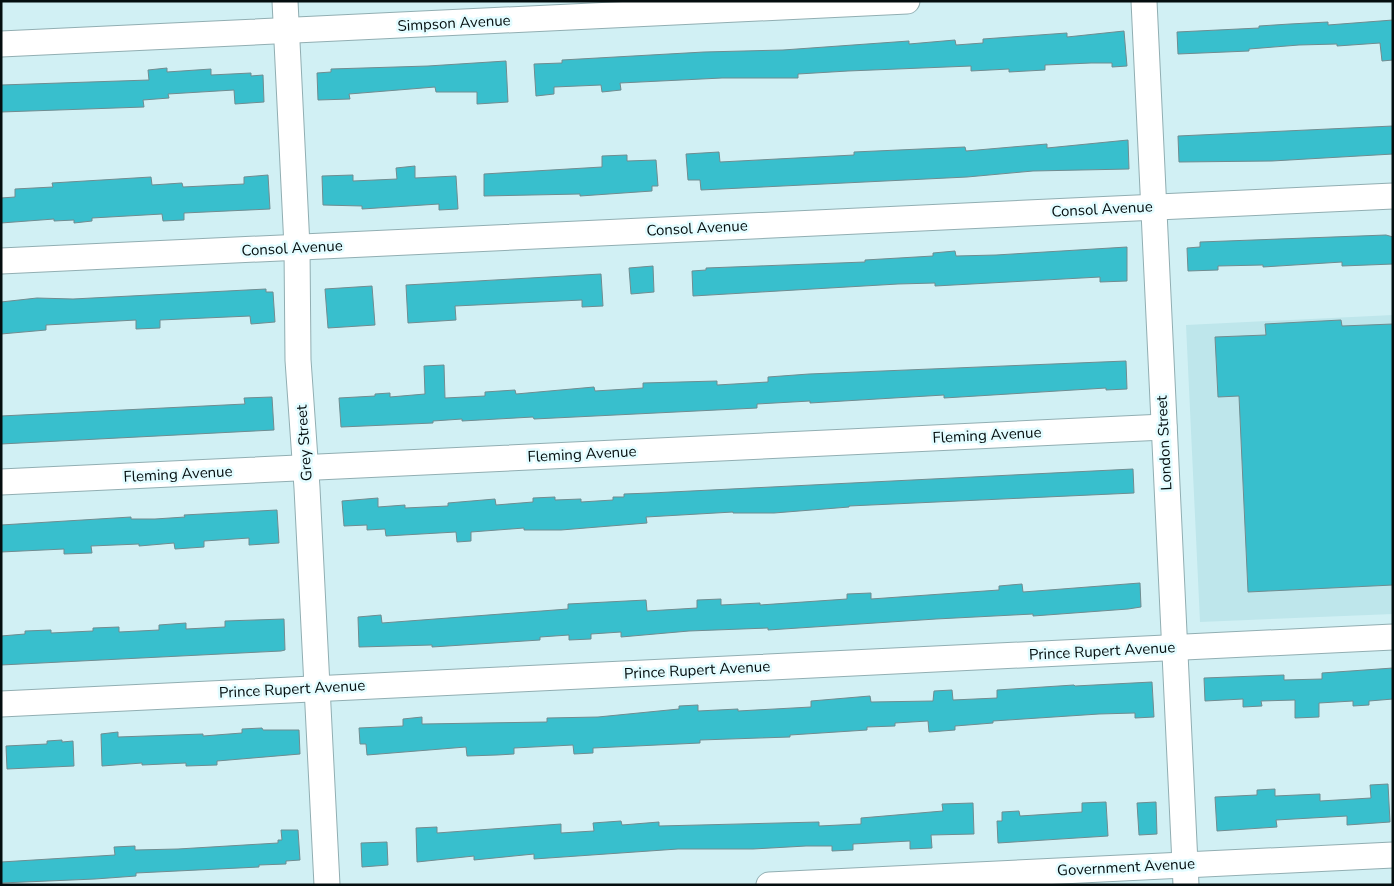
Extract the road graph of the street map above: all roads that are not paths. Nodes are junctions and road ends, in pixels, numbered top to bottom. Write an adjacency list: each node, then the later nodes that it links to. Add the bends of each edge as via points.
1 (285, 1): 4 (street, Grey Street)
2 (907, 1): 4 (street, Simpson Avenue)
3 (1144, 1): 7 (street, London Street)
4 (286, 31): 5 (street, Simpson Avenue); 8 (street, Grey Street)
5 (1, 44)
6 (1393, 196): 7 (street, Consol Avenue)
7 (1153, 207): 8 (street, Consol Avenue); 10 (street, London Street)
8 (297, 247): 9 (street, Consol Avenue); 11 (street, Grey Street, via 298,360)
9 (1, 261)
10 (1164, 427): 11 (street, Fleming Avenue); 14 (street, London Street)
11 (306, 468): 12 (street, Fleming Avenue); 15 (street, Grey Street)
12 (1, 482)
13 (1393, 637): 14 (street, Prince Rupert Avenue)
14 (1174, 647): 15 (street, Prince Rupert Avenue); 18 (street, London Street)
15 (317, 688): 16 (street, Prince Rupert Avenue); 19 (street, Grey Street)
16 (1, 704)
17 (1393, 855): 18 (street, Government Avenue)
18 (1185, 875): 20 (street, Government Avenue)
19 (327, 885)
20 (768, 885)

